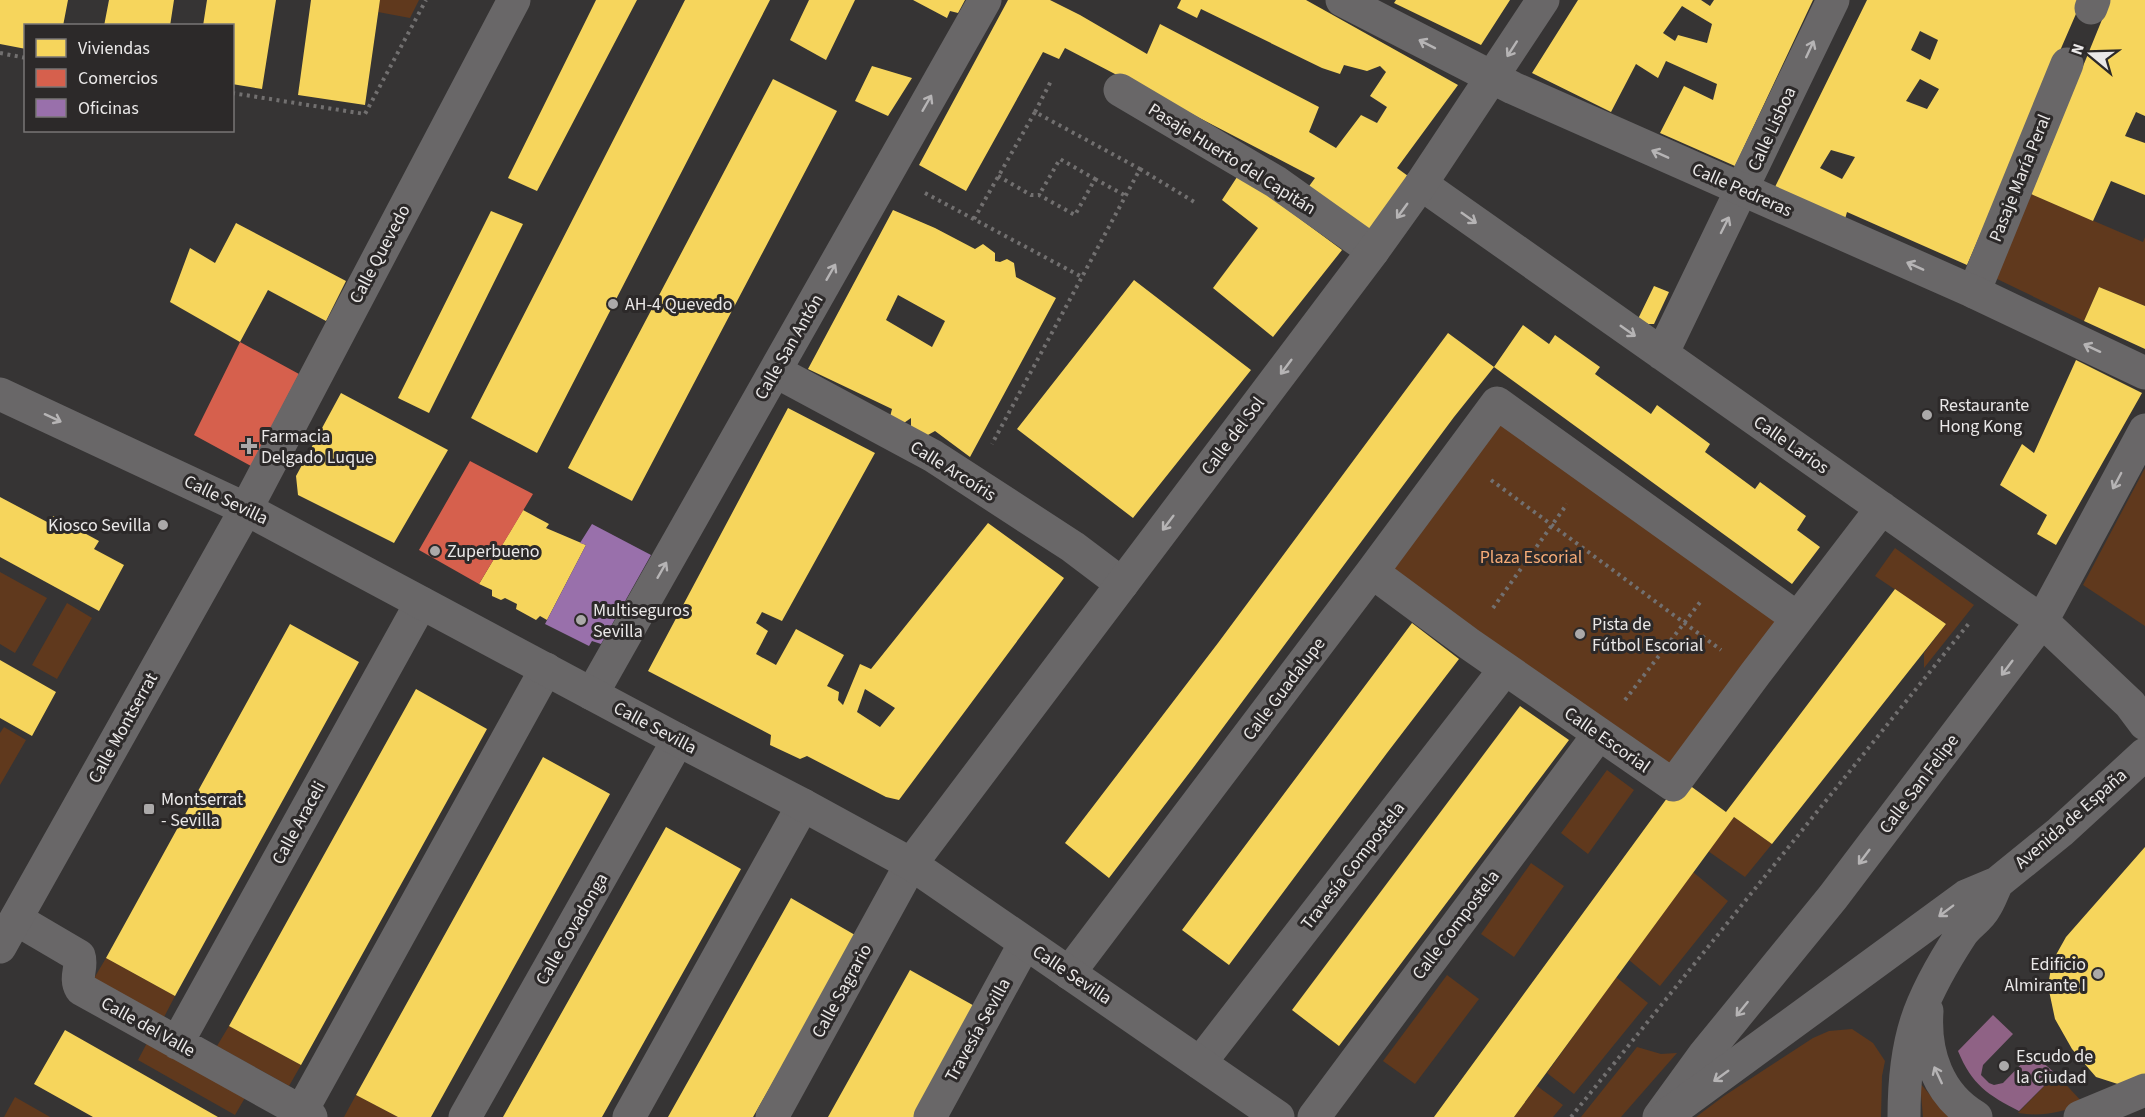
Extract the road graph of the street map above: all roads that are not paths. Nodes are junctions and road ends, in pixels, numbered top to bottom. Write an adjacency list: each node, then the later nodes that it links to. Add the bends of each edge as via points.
1 (514, 0): 19 (street, Calle Quevedo)
2 (985, 0): 14 (street, Calle San Antón, one-way to 2)
3 (1342, 0): 7 (street, Calle Pedreras, one-way to 3)
4 (1543, 0): 7 (street, Calle del Sol, one-way to 7)
5 (1833, 0): 10 (street, Calle Lisboa, one-way to 5)
6 (2067, 64): 12 (street, Pasaje María Peral)
7 (1493, 78): 9 (street, Calle del Sol); 10 (street, Calle Pedreras, one-way to 7)
8 (1120, 90): 11 (street, Pasaje Huerto del Capitán, via 1276,182)
9 (1421, 184): 11 (street, Calle del Sol, one-way to 11); 13 (street, Calle Larios, one-way to 13)
10 (1742, 191): 12 (street, Calle Pedreras, one-way to 10); 13 (street, Calle Lisboa, one-way to 10)
11 (1373, 251): 21 (street, Calle del Sol, one-way to 21)
12 (1974, 292): 15 (street, Calle Pedreras, one-way to 12)
13 (1662, 354): 18 (street, Calle Larios)
14 (775, 371): 21 (street, Calle Arcoíris, via 933,456 1073,547); 27 (street, Calle San Antón, one-way to 14)
15 (2145, 373)
16 (0, 394): 19 (street, Calle Sevilla, one-way to 19)
17 (2145, 430): 24 (street, Calle San Felipe, one-way to 24)
18 (1882, 508): 23 (street, Calle Escorial); 24 (street, Calle Larios)
19 (246, 509): 22 (street, Calle Sevilla); 35 (street, Calle Montserrat)
20 (1372, 572): 23 (street, Calle Guadalupe, via 1497,403); 26 (street, Calle Escorial); 38 (street, Calle Guadalupe)
21 (1122, 584): 33 (street, Calle del Sol)
22 (422, 603): 25 (street, Calle Sevilla); 40 (street, Calle Araceli)
23 (1797, 618): 29 (street, Calle Escorial, via 1673,785)
24 (2042, 621): 28 (street, Calle Larios, via 2130,704); 50 (street, Calle San Felipe, one-way to 50, via 1833,897 1704,1055)
25 (546, 669): 27 (street, Calle Sevilla); 43 (street)
26 (1505, 669): 29 (street, Calle Escorial); 41 (street, Travesía Compostela)
27 (592, 694): 30 (street, Calle Sevilla)
28 (2145, 724)
29 (1599, 734): 49 (street, Calle Compostela)
30 (678, 740): 32 (street, Calle Sevilla); 44 (street, Calle Covadonga)
31 (2145, 754): 34 (street, Avenida de España)
32 (803, 805): 33 (street, Calle Sevilla); 45 (street)
33 (911, 864): 36 (street, Calle Sevilla); 46 (street, Calle Sagrario)
34 (1997, 883): 39 (street, via 1985,909 1963,932); 51 (street, one-way to 51, via 1966,896)
35 (16, 919): 37 (street, Calle Montserrat); 40 (street, Calle del Valle, via 79,956 77,983 81,989)
36 (1025, 943): 38 (street, Calle Sevilla); 47 (street, Travesía Sevilla)
37 (0, 947)
38 (1069, 972): 41 (street, Calle Sevilla)
39 (1938, 972): 52 (street, via 1916,1018 1907,1057); 53 (street, one-way to 39, via 1946,1090 1930,1056 1926,1029)
40 (177, 1043): 43 (street, Calle del Valle)
41 (1200, 1064): 48 (street, Calle Sevilla)
42 (2145, 1090): 54 (street)
43 (306, 1114)
44 (465, 1117)
45 (629, 1117)
46 (772, 1117)
47 (930, 1117)
48 (1278, 1117)
49 (1314, 1117)
50 (1659, 1117)
51 (1664, 1117)
52 (1904, 1117)
53 (1976, 1117)
54 (2080, 1117)

